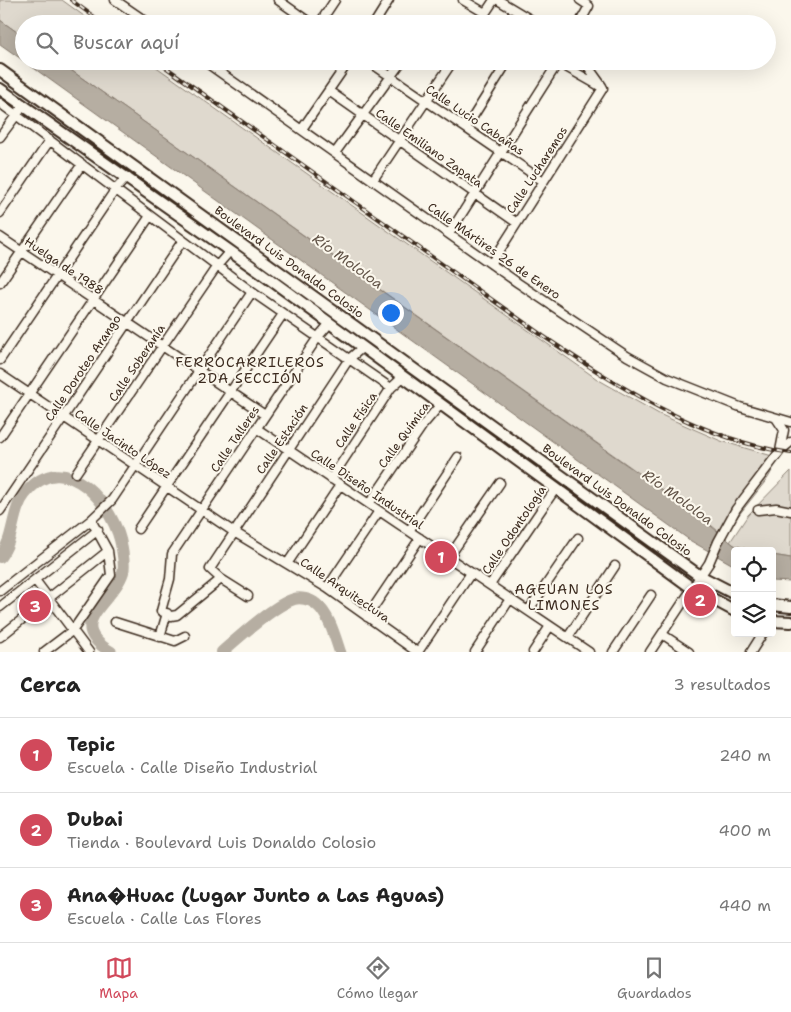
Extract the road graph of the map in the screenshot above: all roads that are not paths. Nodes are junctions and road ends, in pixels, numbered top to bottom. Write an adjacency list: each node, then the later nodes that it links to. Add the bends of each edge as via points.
1 (335, 0): 11 (street)
2 (389, 0): 12 (street)
3 (463, 0): 8 (street)
4 (496, 0): 8 (street); 13 (street)
5 (580, 0): 14 (street, via 589,6)
6 (120, 1): 9 (street)
7 (280, 1): 10 (street)
8 (485, 13)
9 (138, 15)
10 (299, 15)
11 (325, 15)
12 (380, 15)
13 (522, 15)
14 (584, 15)
15 (0, 70): 58 (main road, Boulevard Luis Donaldo Colosio)
16 (217, 70): 35 (street, Calle Mártires 26 de Enero)
17 (343, 70): 28 (street)
18 (381, 70): 25 (street, Calle Lucio Cabañas)
19 (396, 70): 25 (street)
20 (447, 70): 29 (street)
21 (502, 70): 34 (street)
22 (554, 70): 39 (street)
23 (573, 70): 26 (street)
24 (590, 70): 26 (street)
25 (391, 77): 29 (street, Calle Lucio Cabañas); 33 (street)
26 (603, 88): 44 (street, Calle Lucharemos)
27 (0, 89): 31 (main road, Boulevard Luis Donaldo Colosio)
28 (329, 91): 33 (street, Calle Emiliano Zapata); 35 (street)
29 (426, 101): 34 (street, Calle Lucio Cabañas); 38 (street)
30 (0, 103): 32 (street)
31 (24, 106): 32 (street); 42 (main road, Boulevard Luis Donaldo Colosio)
32 (15, 115): 36 (street); 37 (street)
33 (363, 115): 38 (street, Calle Emiliano Zapata); 40 (street)
34 (466, 128): 39 (street, Calle Lucio Cabañas)
35 (302, 130): 40 (street, Calle Mártires 26 de Enero)
36 (1, 134)
37 (50, 140): 41 (street); 47 (street)
38 (400, 141): 43 (street); 46 (street, Calle Emiliano Zapata)
39 (501, 152): 44 (street, Calle Lucio Cabañas); 46 (street)
40 (335, 153): 43 (street, Calle Mártires 26 de Enero)
41 (82, 164): 45 (street); 53 (street)
42 (127, 177): 45 (street); 54 (main road, Boulevard Luis Donaldo Colosio)
43 (373, 180): 50 (street, Calle Mártires 26 de Enero)
44 (544, 181): 49 (street, Calle Lucharemos)
45 (115, 190): 48 (street); 57 (street)
46 (475, 194): 49 (street, Calle Emiliano Zapata); 50 (street)
47 (0, 213)
48 (150, 216): 52 (street); 62 (street)
49 (517, 223): 55 (street, Calle Lucharemos)
50 (449, 234): 55 (street, Calle Mártires 26 de Enero)
51 (0, 236): 53 (street, Huelga de 1988)
52 (183, 240): 56 (street); 64 (street, Calle Doroteo Arango)
53 (22, 251): 57 (street, Huelga de 1988); 59 (street)
54 (230, 251): 56 (street, Calle Soberanía); 60 (main road, Boulevard Luis Donaldo Colosio)
55 (491, 264): 80 (street, Calle Mártires 26 de Enero, via 627,356 667,378)
56 (217, 266): 61 (street); 67 (street, Calle Soberanía)
57 (58, 275): 62 (street, Huelga de 1988); 70 (street)
58 (286, 276): 60 (main road); 114 (main road, Boulevard Luis Donaldo Colosio)
59 (0, 283)
60 (279, 286): 65 (main road, Boulevard Luis Donaldo Colosio)
61 (252, 292): 63 (street); 71 (street)
62 (94, 300): 64 (street, Huelga de 1988); 76 (street)
63 (283, 314): 66 (street); 75 (street)
64 (127, 322): 67 (street, Huelga de 1988); 79 (street, Calle Doroteo Arango)
65 (330, 323): 66 (street, Calle Talleres); 68 (main road, Boulevard Luis Donaldo Colosio)
66 (318, 337): 69 (street); 78 (street, Calle Talleres)
67 (162, 346): 71 (street, Huelga de 1988); 84 (street, Calle Soberanía)
68 (363, 347): 69 (street, Calle Estación); 73 (main road, Boulevard Luis Donaldo Colosio)
69 (349, 359): 74 (street); 86 (street, Calle Estación)
70 (0, 360)
71 (199, 371): 75 (street, Huelga de 1988); 89 (street)
72 (0, 374): 76 (street, Calle Jacinto López)
73 (404, 377): 74 (street, Calle Física); 77 (main road, Boulevard Luis Donaldo Colosio)
74 (391, 388): 91 (street, Calle Física)
75 (231, 392): 78 (street, Huelga de 1988); 94 (street)
76 (29, 394): 79 (street, Calle Jacinto López); 83 (street)
77 (441, 404): 95 (main road, Boulevard Luis Donaldo Colosio); 96 (street, Calle Química)
78 (265, 415): 82 (street, Calle Talleres)
79 (63, 417): 84 (street, Calle Jacinto López); 97 (street, Calle Doroteo Arango)
80 (776, 418): 81 (street, Calle Mártires 26 de Enero); 87 (street, via 784,430)
81 (791, 422)
82 (256, 428): 86 (street, Calle Diseño Industrial); 98 (street, Calle Talleres)
83 (0, 437)
84 (98, 440): 89 (street, Calle Jacinto López); 90 (street, Calle Soberanía)
85 (791, 442): 87 (street)
86 (289, 450): 91 (street, Calle Diseño Industrial); 106 (street, Calle Estación)
87 (781, 450): 114 (street, via 730,522)
88 (458, 457): 105 (street)
89 (135, 465): 94 (street, Calle Jacinto López); 102 (street, via 112,500)
90 (76, 472)
91 (331, 479): 93 (street, Calle Diseño Industrial)
92 (500, 483): 110 (street)
93 (340, 485): 96 (street, Calle Diseño Industrial); 111 (street)
94 (167, 487): 98 (street, Calle Jacinto López); 103 (street)
95 (556, 488): 117 (street, Calle Odontología); 119 (main road, Boulevard Luis Donaldo Colosio)
96 (369, 504): 100 (street, Calle Diseño Industrial)
97 (1, 509)
98 (201, 510): 106 (street, Calle Jacinto López); 131 (street, Calle Talleres, via 172,554 170,579 161,611)
99 (758, 510): 101 (street, via 776,508)
100 (379, 511): 105 (street, Calle Diseño Industrial); 118 (street)
101 (791, 511)
102 (92, 519): 104 (street); 120 (street)
103 (138, 529)
104 (98, 530): 109 (street); 116 (street)
105 (409, 531): 107 (street, Calle Diseño Industrial)
106 (234, 532): 111 (street, Calle Arquitectura); 115 (street, Calle Estación, via 210,569)
107 (420, 538): 110 (street, Calle Diseño Industrial); 132 (street)
108 (578, 538): 130 (street)
109 (108, 551): 124 (street); 137 (street, via 111,575)
110 (448, 557): 113 (street, Calle Diseño Industrial)
111 (287, 564): 118 (street, Calle Arquitectura)
112 (615, 566): 142 (street)
113 (471, 573): 117 (street, Calle Diseño Industrial); 146 (street)
114 (700, 576): 119 (street); 121 (main road, Boulevard Luis Donaldo Colosio)
115 (221, 579): 123 (street); 131 (street, via 177,616)
116 (35, 580): 124 (street); 127 (street)
117 (490, 585): 125 (street, Calle Diseño Industrial)
118 (327, 588): 132 (street, Calle Arquitectura)
119 (692, 588): 129 (main road, Boulevard Luis Donaldo Colosio); 138 (street)
120 (0, 591)
121 (731, 592)
122 (651, 595): 150 (street)
123 (248, 596)
124 (49, 598): 137 (street); 140 (street)
125 (510, 599): 130 (street, Calle Diseño Industrial); 147 (street)
126 (776, 605): 128 (main road)
127 (0, 607)
128 (791, 607)
129 (731, 609)
130 (528, 611): 136 (street, Calle Diseño Industrial)
131 (167, 614): 141 (street)
132 (367, 617): 146 (street, Calle Arquitectura)
133 (776, 621): 135 (main road)
134 (115, 622): 141 (street)
135 (791, 622)
136 (550, 626): 142 (street, Calle Diseño Industrial); 148 (street)
137 (73, 630): 144 (street); 145 (street)
138 (662, 634): 151 (street); 152 (street)
139 (185, 636): 141 (street, via 175,641)
140 (0, 637)
141 (160, 637)
142 (568, 637): 149 (street, Calle Diseño Industrial)
143 (760, 637): 153 (street)
144 (44, 652)
145 (88, 652)
146 (418, 652)
147 (475, 652)
148 (532, 652)
149 (589, 652)
150 (613, 652)
151 (650, 652)
152 (689, 652)
153 (751, 652)

